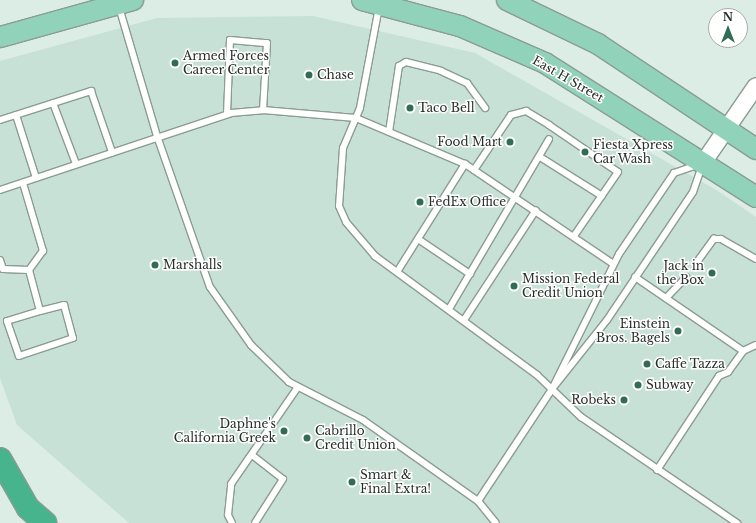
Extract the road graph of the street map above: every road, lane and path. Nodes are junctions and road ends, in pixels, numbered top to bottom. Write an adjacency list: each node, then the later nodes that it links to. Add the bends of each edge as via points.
1 (507, 0): 13 (main road, via 598,44)
2 (125, 2): 4 (main road); 15 (lane)
3 (371, 2): 11 (lane); 22 (main road, East H Street, via 460,26 545,63)
4 (0, 36)
5 (756, 86): 13 (street)
6 (53, 103): 10 (lane); 18 (lane, via 91,91); 20 (lane)
7 (485, 108): 14 (lane, via 467,83 440,71 406,62 399,66)
8 (263, 110): 9 (lane); 9 (lane, via 267,42 230,40); 11 (lane)
9 (227, 114): 15 (lane)
10 (16, 115): 12 (lane); 24 (lane)
11 (356, 118): 14 (lane); 38 (lane, via 343,148 339,206 359,239)
12 (0, 120)
13 (726, 129): 17 (main road); 22 (street)
14 (389, 132): 21 (lane)
15 (157, 136): 18 (lane); 48 (lane, via 210,287 251,345)
16 (549, 139): 19 (lane)
17 (756, 149)
18 (112, 152): 20 (lane)
19 (540, 157): 27 (lane); 28 (lane)
20 (76, 164): 24 (lane)
21 (465, 164): 23 (lane); 32 (lane)
22 (703, 164): 29 (main road, East H Street); 36 (lane, via 674,173); 40 (lane, via 693,192)
23 (474, 170): 27 (lane, via 511,115 526,111 618,172); 28 (lane)
24 (36, 178): 25 (lane)
25 (23, 183): 26 (lane); 37 (lane, via 43,251)
26 (0, 190)
27 (602, 196): 31 (lane)
28 (516, 197): 30 (lane); 39 (lane)
29 (756, 197)
30 (536, 210): 31 (lane); 45 (lane)
31 (574, 236): 36 (lane)
32 (418, 239): 38 (lane); 39 (lane)
33 (756, 259): 35 (lane, via 721,239 714,239)
34 (0, 260): 37 (lane, via 3,269)
35 (696, 262)
36 (613, 264): 49 (lane)
37 (29, 270): 44 (lane)
38 (397, 272): 43 (lane)
39 (470, 274): 43 (lane)
40 (635, 277): 42 (lane); 49 (lane, via 607,320)
41 (686, 277): 42 (lane)
42 (666, 298): 47 (lane)
43 (449, 309): 45 (lane)
44 (40, 311): 44 (lane, via 64,305 73,338 19,356 7,321)
45 (464, 320): 49 (lane)
46 (756, 345): 47 (lane)
47 (743, 351): 52 (lane, via 728,372 719,376)
48 (298, 386): 50 (lane); 53 (lane, via 363,420)
49 (552, 389): 52 (lane, via 581,416); 53 (lane)
50 (252, 455): 55 (lane, via 231,484 228,515); 56 (lane, via 283,479)
51 (0, 459): 54 (highway, via 28,508)
52 (657, 470): 58 (lane)
53 (478, 501): 57 (lane)
54 (45, 523)
55 (232, 523)
56 (255, 523)
57 (496, 523)
58 (738, 523)

